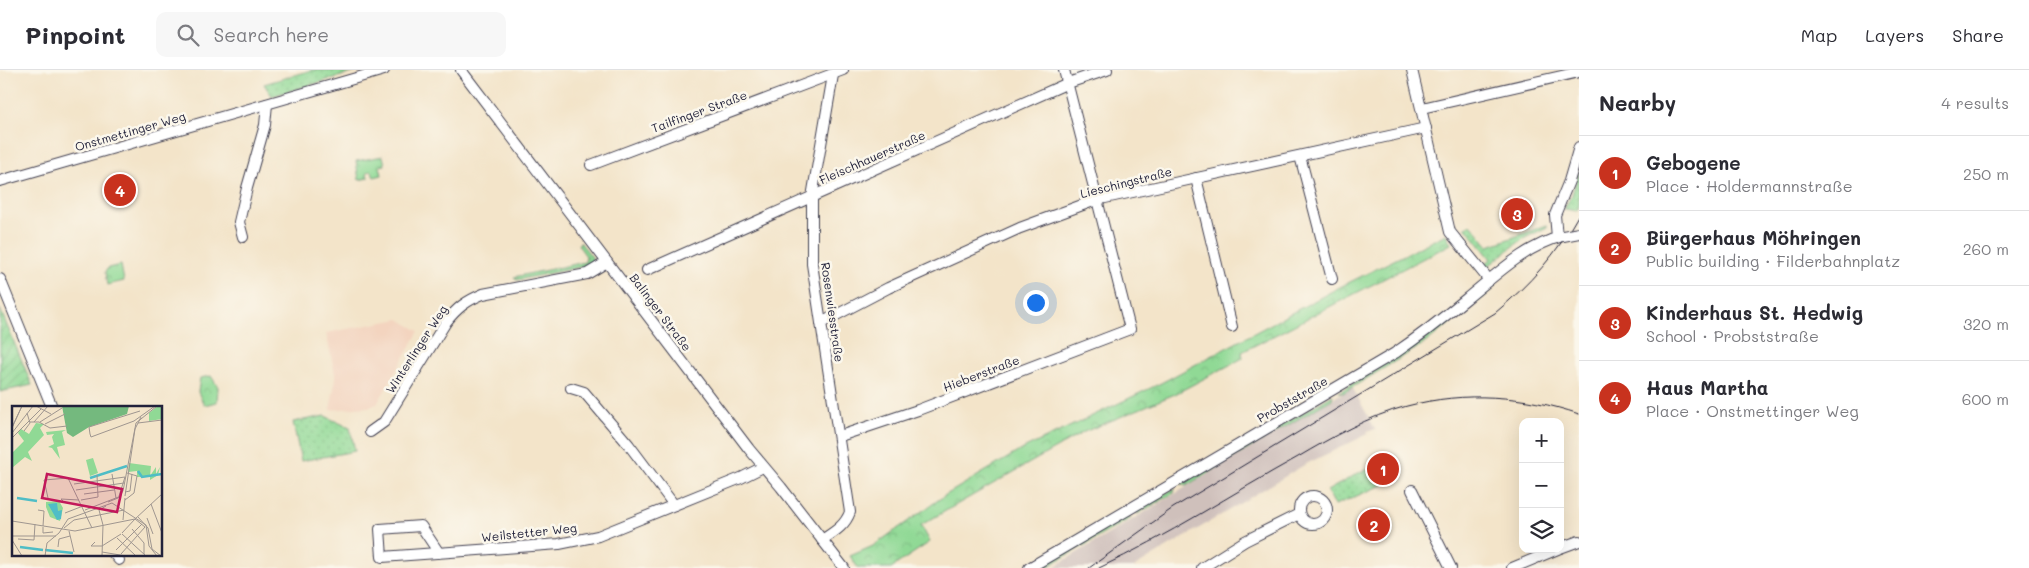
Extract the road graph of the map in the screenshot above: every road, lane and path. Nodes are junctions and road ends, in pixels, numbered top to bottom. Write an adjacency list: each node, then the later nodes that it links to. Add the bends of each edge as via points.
1 (384, 70): 10 (street, Onstmettinger Weg)
2 (461, 70): 23 (street, Balinger Straße)
3 (843, 70): 8 (street, Tailfinger Straße)
4 (1064, 70): 9 (street)
5 (1107, 70): 9 (street, Fleischhauerstraße)
6 (1412, 70): 11 (street)
7 (1579, 72): 11 (street)
8 (833, 75): 15 (street, Tailfinger Straße); 18 (street, Rosenwiesstraße)
9 (1068, 83): 18 (street, Fleischhauerstraße); 19 (street)
10 (267, 104): 17 (street, Onstmettinger Weg); 22 (street, via 265,125 239,222)
11 (1422, 108): 12 (street)
12 (1426, 128): 14 (street, Lieschingstraße); 27 (street, via 1450,232)
13 (1579, 147): 21 (street, via 1555,214)
14 (1300, 156): 16 (street, Lieschingstraße); 26 (street)
15 (591, 164)
16 (1196, 178): 19 (street, Lieschingstraße); 29 (street)
17 (0, 181)
18 (812, 197): 24 (street, Fleischhauerstraße); 28 (street, Rosenwiesstraße, via 812,264)
19 (1096, 200): 28 (street, Lieschingstraße, via 1020,228); 33 (street, Hieberstraße, via 1130,329 918,410)
20 (1579, 233): 21 (street, Probststraße, bridge)
21 (1560, 236): 27 (street, Probststraße, via 1535,247)
22 (243, 237)
23 (607, 262): 32 (street, Winterlinger Weg, via 587,274 467,300 446,322 384,422); 34 (street, Balinger Straße)
24 (647, 270)
25 (0, 279): 31 (street)
26 (1332, 279)
27 (1489, 280): 44 (street, Probststraße, via 1395,353)
28 (821, 322): 33 (street, Rosenwiesstraße)
29 (1232, 327)
30 (572, 388): 36 (street, via 584,392)
31 (52, 406)
32 (370, 432)
33 (840, 436): 38 (street, Rosenwiesstraße, via 850,512 842,525)
34 (763, 467): 36 (street, Weilstetter Weg); 38 (street, Balinger Straße)
35 (1412, 490): 46 (street)
36 (674, 505): 41 (street, Weilstetter Weg, via 607,533 559,544)
37 (1299, 514): 45 (street, via 1245,541)
38 (822, 540): 43 (street, Balinger Straße)
39 (1579, 541): 40 (street)
40 (1564, 547)
41 (439, 553): 41 (street, Weilstetter Weg, via 382,557 380,529 421,526)
42 (1549, 553): 47 (street)
43 (844, 568)
44 (1029, 568)
45 (1202, 568)
46 (1451, 568)
47 (1512, 568)

